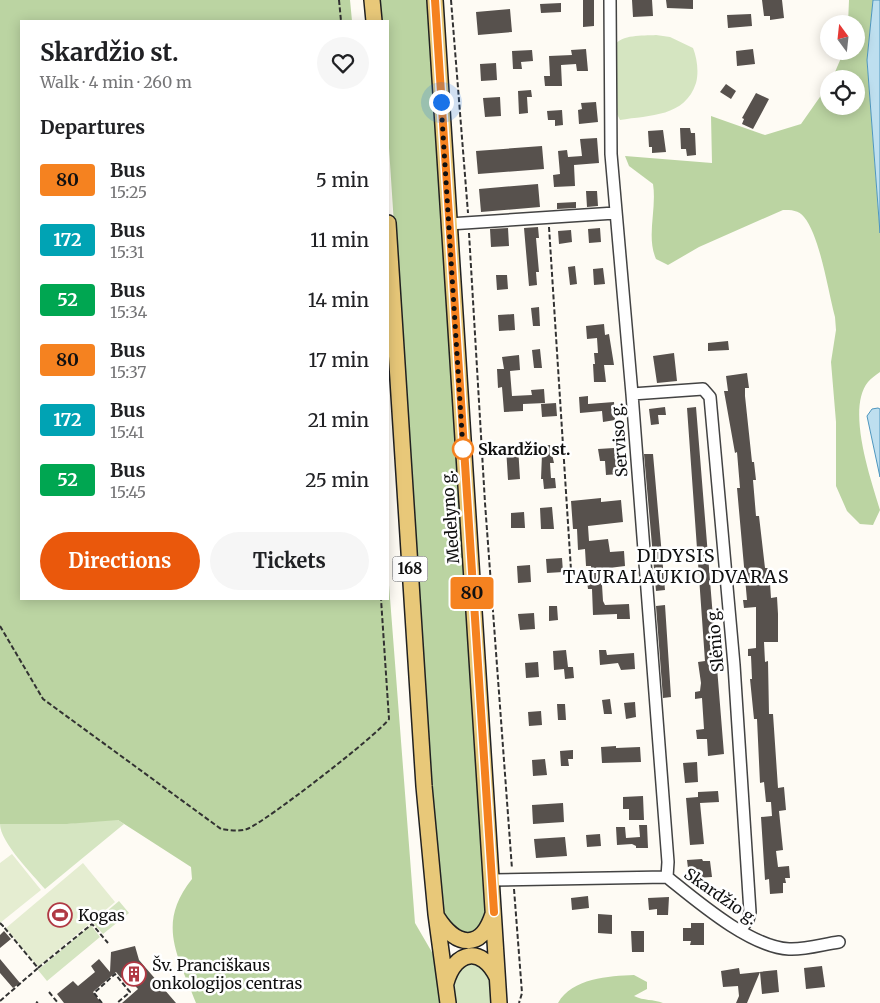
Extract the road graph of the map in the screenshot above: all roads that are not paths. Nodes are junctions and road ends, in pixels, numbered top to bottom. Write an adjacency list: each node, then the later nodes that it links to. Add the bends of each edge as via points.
1 (372, 0): 4 (main road)
2 (435, 0): 6 (main road, Medelyno g.)
3 (610, 0): 5 (street, Serviso g., via 611,154)
4 (374, 20)
5 (615, 213): 6 (street); 8 (street, Serviso g.)
6 (449, 224): 10 (main road, Medelyno g.)
7 (389, 239): 12 (main road, 168, via 424,786)
8 (632, 394): 9 (street, Serviso g.); 13 (street, Slėnio g., via 703,389 710,397 734,665 750,912)
9 (667, 877): 10 (street, Skardžio g.); 13 (street, Skardžio g.)
10 (492, 880): 11 (main road, Medelyno g.)
11 (494, 912): 12 (main road, via 489,928 480,937 469,941 451,935); 15 (main road, Medelyno g.)
12 (436, 914): 16 (main road, 168)
13 (740, 930): 14 (street, Skardžio g., via 758,941 789,950)
14 (839, 942)
15 (498, 978): 16 (main road, via 491,964 480,957 468,956 449,970); 18 (main road, Medelyno g.)
16 (445, 985): 17 (main road, 168)
17 (448, 1003)
18 (499, 1003)

